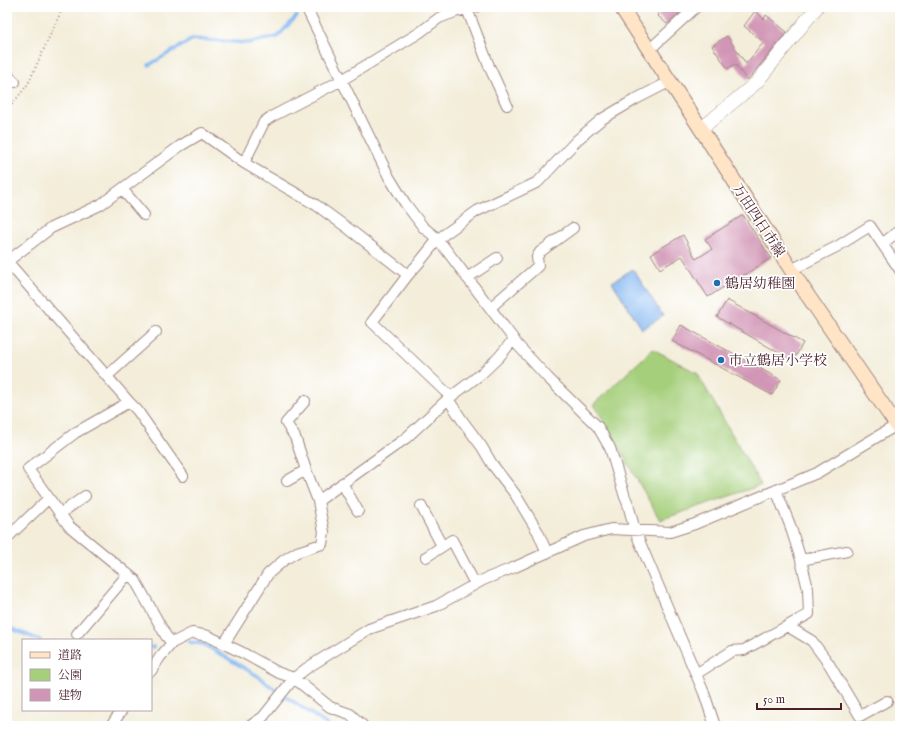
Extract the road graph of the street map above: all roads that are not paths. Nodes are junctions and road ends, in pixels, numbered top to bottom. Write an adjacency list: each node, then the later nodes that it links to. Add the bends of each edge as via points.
1 (306, 7): 8 (street)
2 (621, 7): 6 (main road, 万田四日市線)
3 (696, 7): 6 (street)
4 (817, 7): 12 (street, via 757,82)
5 (471, 8): 8 (street, via 439,18); 11 (street, via 489,66)
6 (649, 50): 10 (main road, 万田四日市線)
7 (7, 75): 9 (street)
8 (342, 80): 13 (street, via 264,122); 18 (street, via 389,177 423,227)
9 (15, 82)
10 (669, 82): 12 (main road, 万田四日市線); 18 (street, via 602,119 577,140 538,182 477,211)
11 (507, 105)
12 (701, 129): 22 (main road, 万田四日市線)
13 (244, 163): 14 (street, via 202,133); 24 (street, via 316,205)
14 (122, 188): 15 (street); 21 (street, via 100,205 51,228)
15 (144, 216)
16 (573, 228): 26 (street, via 540,252 537,257 538,266)
17 (900, 230): 19 (street)
18 (438, 239): 24 (street); 25 (street)
19 (882, 244): 22 (street, via 870,226); 23 (street)
20 (497, 258): 25 (street)
21 (7, 261): 29 (street)
22 (791, 270): 33 (main road, 万田四日市線)
23 (900, 270)
24 (408, 275): 30 (street, via 372,322)
25 (467, 278): 26 (street)
26 (490, 308): 28 (street, via 515,341)
27 (156, 332): 29 (street)
28 (513, 340): 30 (street, via 481,374); 45 (street, via 598,427 610,448)
29 (106, 376): 32 (street)
30 (450, 398): 37 (street, via 406,438); 49 (street, via 462,420 515,494 538,532)
31 (305, 401): 34 (street, via 286,423 295,438)
32 (129, 402): 35 (street); 40 (street, via 75,433 28,468)
33 (899, 426): 38 (street, via 817,473)
34 (306, 470): 36 (street); 41 (street)
35 (183, 476)
36 (287, 481)
37 (342, 483): 41 (street); 43 (street)
38 (776, 490): 45 (street, via 670,532); 51 (street)
39 (85, 496): 44 (street)
40 (49, 498): 44 (street); 46 (street)
41 (318, 501): 57 (street, via 324,532 322,544 297,552 268,574)
42 (421, 506): 47 (street)
43 (358, 511)
44 (60, 514): 52 (street, via 69,526)
45 (635, 531): 49 (street, via 611,530 591,534); 59 (street)
46 (7, 538)
47 (442, 546): 50 (street); 53 (street, via 452,540)
48 (847, 551): 51 (street)
49 (547, 553): 53 (street)
50 (426, 557)
51 (801, 560): 54 (street, via 808,589 810,614)
52 (128, 574): 55 (street); 56 (street, via 135,580)
53 (475, 584): 60 (street, via 436,606 368,629)
54 (787, 626): 59 (street, via 744,650 732,651); 61 (street, via 812,641 860,716)
55 (77, 634)
56 (172, 643): 57 (street, via 192,634 208,636); 58 (street)
57 (224, 644): 60 (street, via 279,673)
58 (152, 669)
59 (696, 674): 66 (street)
60 (294, 678): 64 (street, via 263,717); 65 (street, via 330,707 350,714)
61 (886, 701)
62 (121, 711): 63 (street)
63 (111, 726)
64 (250, 726)
65 (363, 726)
66 (715, 726)

